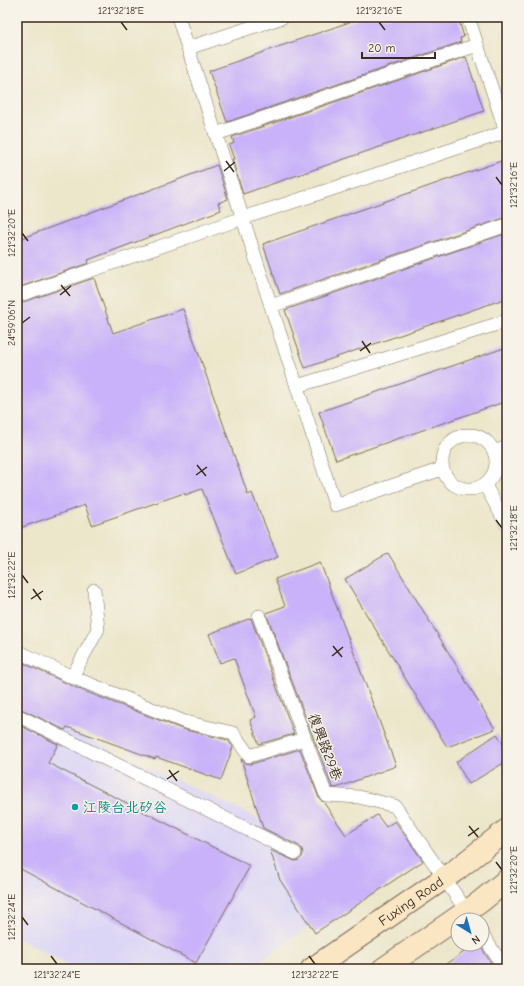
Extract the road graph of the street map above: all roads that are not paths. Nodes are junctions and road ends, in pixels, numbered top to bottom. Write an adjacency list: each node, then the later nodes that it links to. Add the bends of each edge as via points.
1 (178, 17): 5 (lane)
2 (283, 17): 5 (lane)
3 (468, 17): 4 (lane)
4 (477, 45): 6 (lane); 7 (lane)
5 (188, 48): 7 (lane)
6 (506, 133): 8 (lane)
7 (216, 134): 8 (lane)
8 (243, 218): 10 (lane); 11 (lane)
9 (507, 224): 11 (lane)
10 (17, 296)
11 (271, 306): 13 (lane)
12 (507, 321): 13 (lane)
13 (297, 386): 16 (lane, via 335,505)
14 (507, 447): 15 (lane)
15 (494, 452): 16 (lane, via 482,439 465,435 449,443 444,451); 17 (lane, via 495,470)
16 (442, 469): 17 (lane, via 452,484 459,488 477,489)
17 (485, 485): 18 (lane)
18 (507, 525)
19 (94, 590): 22 (lane, via 98,629)
20 (259, 616): 24 (lane, 復興路29巷)
21 (17, 651): 22 (lane)
22 (72, 677): 24 (lane, via 185,722 233,733 249,756)
23 (17, 715): 26 (lane)
24 (304, 739): 27 (lane, 復興路29巷, via 326,795 359,797 395,806)
25 (507, 830): 27 (main road, Fuxing Road)
26 (295, 853)
27 (444, 878): 29 (lane, 復興路29巷); 33 (main road, Fuxing Road)
28 (507, 880): 30 (main road)
29 (466, 912)
30 (473, 912)
31 (450, 928): 34 (main road)
32 (490, 946): 35 (lane)
33 (312, 969)
34 (383, 969)
35 (505, 969)

